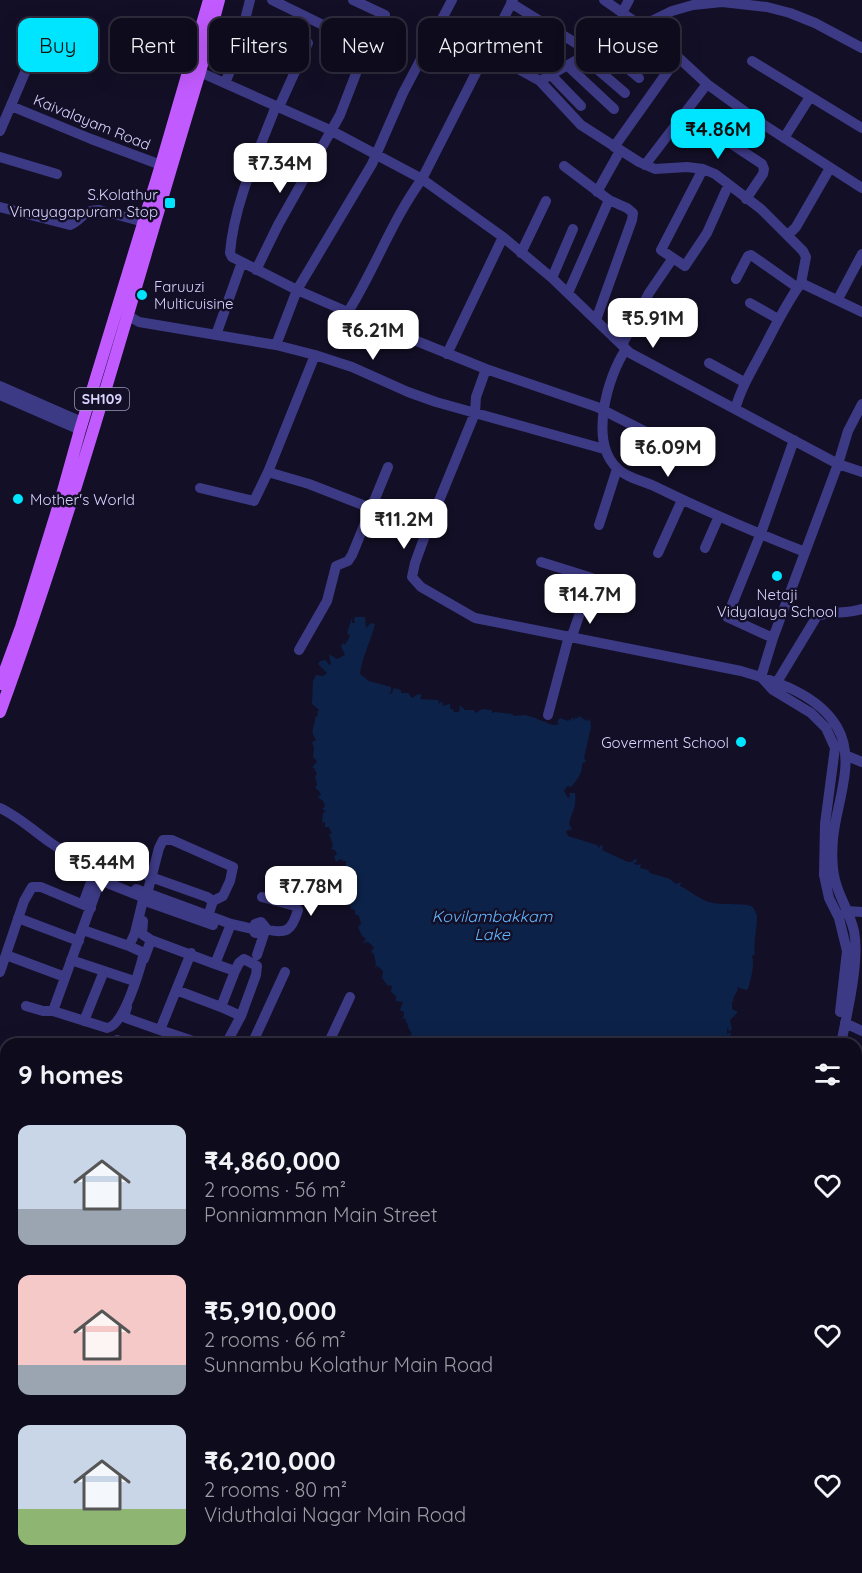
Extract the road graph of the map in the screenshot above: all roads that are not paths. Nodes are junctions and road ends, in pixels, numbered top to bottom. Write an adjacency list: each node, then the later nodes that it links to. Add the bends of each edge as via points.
1 (209, 0): 19 (main road, SH109)
2 (219, 0): 22 (main road, SH109)
3 (250, 0): 38 (street)
4 (272, 0): 15 (street)
5 (353, 0): 11 (street)
6 (452, 0): 52 (street, via 403,93)
7 (604, 0): 10 (street)
8 (629, 0): 10 (street)
9 (512, 2): 12 (street); 16 (street)
10 (622, 13): 13 (street)
11 (385, 15)
12 (504, 18)
13 (629, 18)
14 (658, 18): 17 (street, via 693,5 748,4 790,13)
15 (321, 24)
16 (576, 47)
17 (862, 47)
18 (680, 59): 39 (street)
19 (197, 60)
20 (576, 61): 23 (street)
21 (752, 62): 41 (street)
22 (197, 64)
23 (568, 66): 35 (street); 45 (street)
24 (197, 71): 38 (street)
25 (25, 72): 42 (street)
26 (194, 72): 54 (main road, SH109)
27 (194, 72): 83 (main road, SH109)
28 (294, 72): 44 (street)
29 (357, 72): 49 (street)
30 (476, 72): 60 (street)
31 (524, 72): 37 (street)
32 (604, 72): 40 (street)
33 (632, 72): 36 (street)
34 (668, 72): 51 (street)
35 (551, 75): 37 (street); 43 (street)
36 (639, 78)
37 (540, 81): 51 (street, via 581,125)
38 (225, 83): 44 (street)
39 (707, 84): 50 (street); 55 (street)
40 (625, 93)
41 (810, 97): 47 (street); 50 (street)
42 (11, 106): 48 (street); 54 (street, Kaivalayam Road)
43 (581, 106)
44 (277, 107): 49 (street); 75 (street, via 231,234 230,253)
45 (614, 109)
46 (706, 127): 64 (street, via 762,164 763,174)
47 (862, 128)
48 (0, 130)
49 (330, 130): 52 (street); 76 (street)
50 (784, 138): 57 (street)
51 (617, 149): 55 (street); 63 (street)
52 (376, 156): 60 (street); 80 (street)
53 (0, 158): 59 (street)
54 (161, 165): 68 (main road, SH109)
55 (645, 165): 58 (street, via 655,169)
56 (564, 166): 63 (street)
57 (830, 168): 62 (street); 70 (street)
58 (703, 169): 61 (street); 74 (street, via 662,250)
59 (57, 174)
60 (422, 179): 71 (street); 85 (street)
61 (728, 186): 64 (street); 74 (street, via 707,233 685,266)
62 (862, 189)
63 (597, 192): 65 (street)
64 (747, 199): 70 (street)
65 (609, 200): 81 (street); 89 (street, via 633,213)
66 (546, 201): 72 (street)
67 (0, 207): 68 (street, via 70,225 92,210)
68 (144, 222): 83 (main road, SH109)
69 (573, 228): 77 (street)
70 (789, 234): 79 (street, via 806,257)
71 (503, 237): 72 (street); 93 (street)
72 (521, 253): 77 (street)
73 (862, 254): 82 (street)
74 (673, 258): 92 (street, via 649,293)
75 (242, 262): 76 (street); 90 (street)
76 (256, 270): 80 (street)
77 (552, 278): 81 (street)
78 (736, 279): 79 (street, via 751,255)
79 (799, 285): 82 (street); 88 (street)
80 (297, 290): 85 (street); 91 (street)
81 (568, 293): 89 (street)
82 (838, 299): 86 (street)
83 (126, 300): 87 (main road, SH109); 104 (main road, SH109)
84 (750, 303): 88 (street)
85 (348, 312): 93 (street)
86 (862, 312)
87 (127, 315): 90 (street, via 139,322); 131 (main road, SH109, via 63,528)
88 (778, 319): 97 (street)
89 (596, 320): 92 (street)
90 (216, 335): 91 (street)
91 (276, 345): 94 (street)
92 (624, 347): 100 (street); 101 (street, via 607,388)
93 (447, 354): 96 (street)
94 (315, 355): 103 (street, via 436,402); 111 (street)
95 (709, 363): 97 (street)
96 (486, 369): 101 (street); 103 (street)
97 (744, 382): 100 (street)
98 (0, 386): 104 (street)
99 (0, 395): 104 (street)
100 (735, 409): 106 (street)
101 (604, 410): 105 (street); 107 (street)
102 (860, 410): 108 (street, via 848,431)
103 (475, 412): 107 (street); 118 (street)
104 (81, 426): 130 (main road, SH109)
105 (654, 436)
106 (794, 440): 108 (street); 119 (street)
107 (604, 449): 110 (street)
108 (838, 464): 112 (street); 121 (street)
109 (388, 467): 115 (street)
110 (617, 469): 114 (street); 117 (street)
111 (268, 472): 113 (street, via 254,501); 115 (street)
112 (862, 472)
113 (200, 488)
114 (682, 500): 116 (street); 122 (street)
115 (372, 508): 118 (street); 127 (street, via 352,555 336,566 327,601)
116 (719, 516): 119 (street); 120 (street)
117 (599, 525)
118 (427, 530): 125 (street, via 412,578 421,587 475,618)
119 (761, 533): 121 (street); 126 (street, via 727,617)
120 (705, 548)
121 (805, 552): 126 (street)
122 (658, 553)
123 (541, 562): 125 (street, via 592,578)
124 (862, 609): 129 (street, via 817,616)
125 (571, 636): 128 (street); 132 (street)
126 (773, 638): 128 (street)
127 (299, 650)
128 (761, 677): 129 (street); 143 (street, via 773,690 811,713 826,728 835,748 825,824 824,875 829,898)
129 (777, 682): 133 (street, via 827,713 838,728)
130 (0, 684)
131 (0, 712)
132 (548, 715)
133 (847, 756): 134 (street); 143 (street, via 833,840 835,880)
134 (862, 762)
135 (0, 808): 136 (street)
136 (99, 875): 138 (street); 141 (street); 152 (street, via 143,900)
137 (150, 876): 138 (street); 140 (street); 140 (street, via 163,840 172,840 233,867 223,896)
138 (148, 897): 144 (street); 146 (street); 149 (street, via 141,927 142,934)
139 (262, 897): 148 (street, via 298,910 294,926 279,932)
140 (213, 901): 144 (street)
141 (87, 906): 145 (street, via 32,887); 147 (street)
142 (862, 912): 143 (street)
143 (843, 913): 151 (street); 181 (street, via 847,951)
144 (208, 916): 146 (street)
145 (18, 918): 150 (street); 154 (street)
146 (230, 928): 148 (street); 157 (street)
147 (83, 930): 150 (street); 152 (street)
148 (261, 931): 155 (street)
149 (151, 940): 153 (street); 175 (street, via 124,1016)
150 (79, 941): 156 (street)
151 (858, 944): 158 (street)
152 (129, 946): 164 (street, via 144,953)
153 (191, 953): 157 (street); 165 (street)
154 (6, 955): 161 (street); 163 (street)
155 (256, 955)
156 (71, 960): 159 (street); 163 (street)
157 (215, 964): 160 (street)
158 (858, 969): 166 (street)
159 (104, 971): 164 (street); 173 (street)
160 (235, 971): 170 (street); 172 (street, via 244,959 257,966)
161 (0, 972)
162 (285, 972): 179 (street)
163 (65, 977): 171 (street)
164 (134, 981): 173 (street, via 114,1027)
165 (176, 990): 170 (street); 175 (street)
166 (850, 996): 168 (street); 174 (street)
167 (350, 997): 180 (street)
168 (862, 1002)
169 (26, 1006): 171 (street)
170 (221, 1007): 172 (street)
171 (53, 1011): 173 (street)
172 (241, 1016): 178 (street)
173 (84, 1021)
174 (845, 1023): 176 (street); 182 (street)
175 (160, 1030): 177 (street)
176 (862, 1031)
177 (184, 1038)
178 (229, 1038)
179 (255, 1038)
180 (331, 1038)
181 (835, 1038)
182 (842, 1038)

